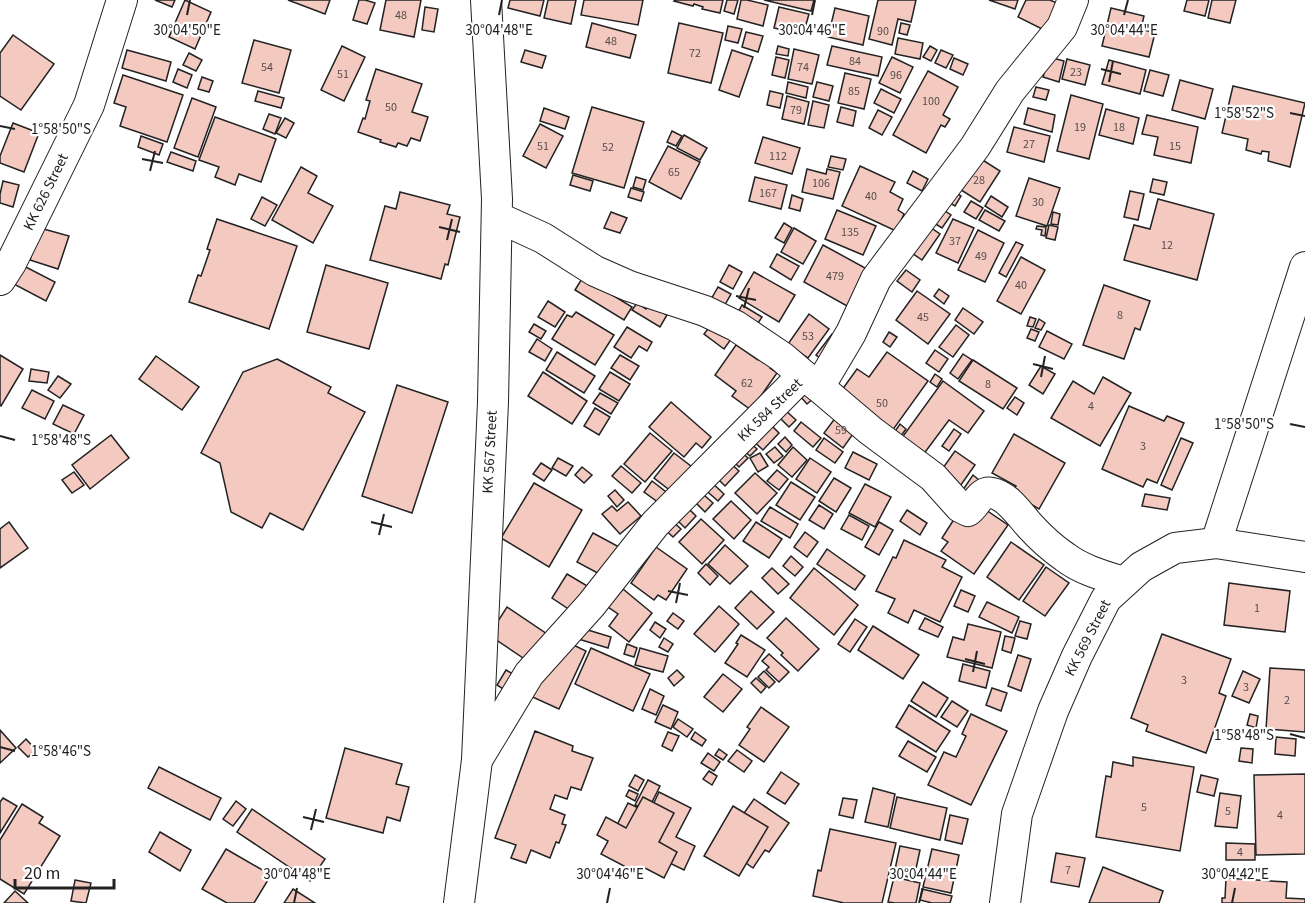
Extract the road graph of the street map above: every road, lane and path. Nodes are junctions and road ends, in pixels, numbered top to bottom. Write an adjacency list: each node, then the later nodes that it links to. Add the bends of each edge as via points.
1 (122, 0): 6 (street, KK 626 Street, via 89,105)
2 (486, 0): 4 (street, KK 567 Street)
3 (1073, 0): 7 (street, KK 584 Street, via 1062,27 1010,91 975,147 876,279 851,333)
4 (497, 217): 7 (street, via 543,238 595,271 736,326); 11 (street, KK 567 Street)
5 (1305, 267): 8 (street)
6 (0, 280)
7 (811, 381): 10 (street, via 933,477 960,507 968,510 980,496 993,493 1014,507 1065,558); 11 (street, KK 584 Street, via 655,524 591,605 529,674)
8 (1216, 543): 9 (street, KK 569 Street); 10 (street, KK 569 Street, via 1175,548 1141,567)
9 (1305, 556)
10 (1124, 582): 13 (street, KK 569 Street, via 1106,599 1053,711 1017,814)
11 (477, 760): 12 (street, KK 567 Street)
12 (459, 903)
13 (1005, 903)

